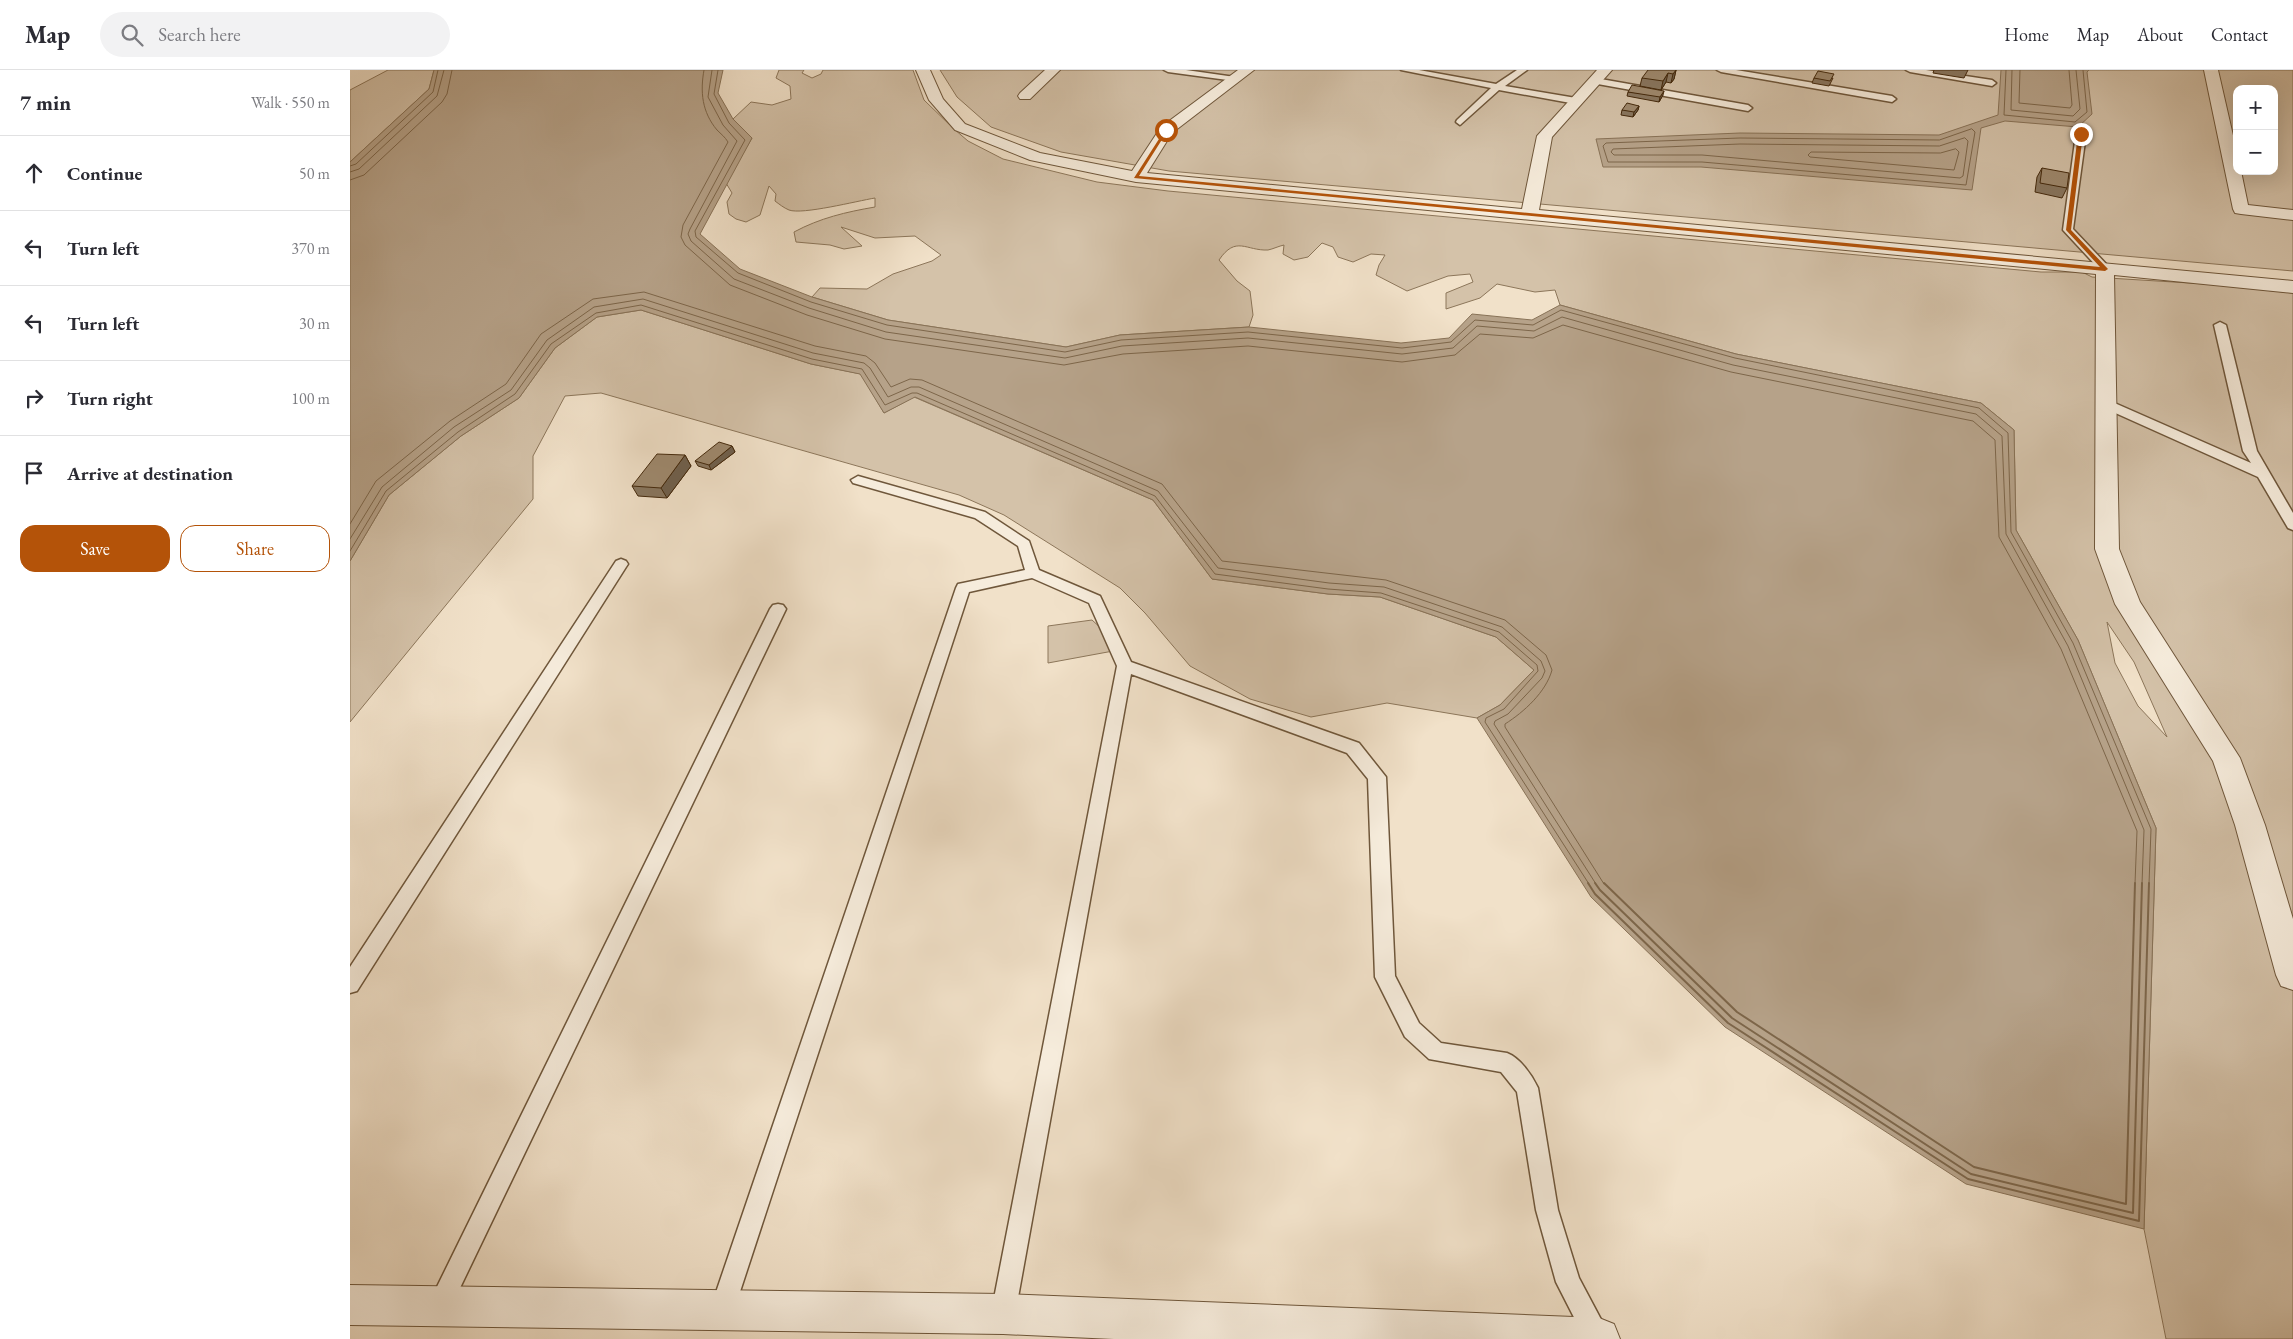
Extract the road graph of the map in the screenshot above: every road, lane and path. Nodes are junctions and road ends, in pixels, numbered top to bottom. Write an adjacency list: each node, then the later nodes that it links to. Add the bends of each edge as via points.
1 (923, 70): 19 (street, via 936,100 960,127 1036,158)
2 (1053, 70): 13 (street)
3 (1168, 70): 9 (lane)
4 (1405, 70): 12 (lane)
5 (1523, 70): 12 (lane)
6 (1721, 70): 14 (lane)
7 (1910, 70): 11 (lane)
8 (2211, 70): 21 (street, via 2241,209)
9 (1241, 74): 19 (street, via 1166,130)
10 (1600, 75): 15 (street); 16 (lane)
11 (1992, 83)
12 (1496, 87): 15 (lane); 17 (lane)
13 (1025, 96)
14 (1892, 99)
15 (1576, 101): 20 (street, via 1545,136)
16 (1748, 108)
17 (1460, 122)
18 (2081, 134): 22 (lane, via 2068,230)
19 (1136, 177): 20 (street)
20 (1530, 213): 22 (street)
21 (2293, 215)
22 (2105, 269): 23 (street); 25 (street)
23 (2293, 287)
24 (2220, 325): 26 (lane, via 2250,451)
25 (2106, 404): 26 (lane); 33 (street, via 2107,549 2128,604 2226,758 2250,825)
26 (2264, 474): 28 (lane)
27 (858, 480): 30 (lane, via 980,515 1024,544)
28 (2293, 524)
29 (621, 564): 34 (lane)
30 (1033, 573): 32 (lane, via 1095,600); 37 (lane, via 963,588)
31 (778, 609): 36 (lane)
32 (1125, 666): 38 (lane); 40 (lane, via 1353,748 1376,776 1385,977 1412,1030 1436,1052 1507,1063 1527,1088 1550,1219 1568,1282)
33 (2293, 975)
34 (350, 984)
35 (350, 1305): 36 (street)
36 (439, 1306): 37 (street)
37 (722, 1310): 38 (street)
38 (1003, 1314): 39 (street)
39 (1524, 1338): 40 (street)
40 (1598, 1339)

